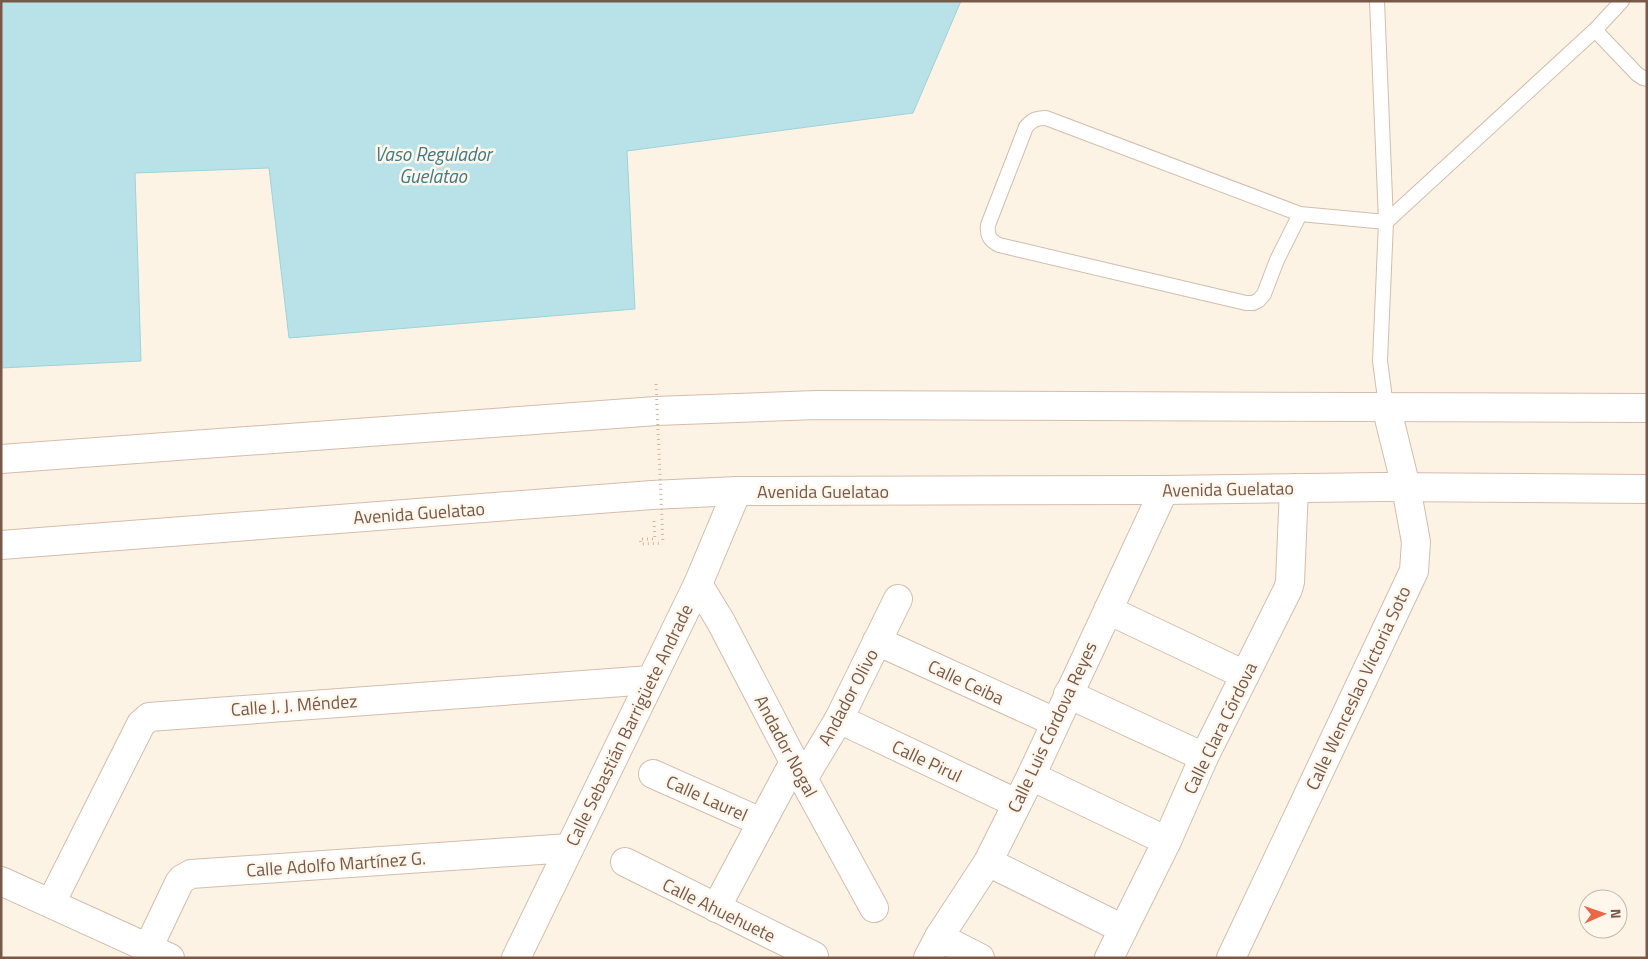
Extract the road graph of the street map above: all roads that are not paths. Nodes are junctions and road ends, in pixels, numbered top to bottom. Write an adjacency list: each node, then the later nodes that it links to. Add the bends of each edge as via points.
1 (1377, 1): 6 (lane)
2 (1622, 1): 3 (lane)
3 (1596, 30): 4 (lane, via 1637,74); 6 (lane)
4 (1647, 79)
5 (1300, 214): 5 (lane, via 1046,118 1038,118 1026,127 987,233 991,241 999,245 1253,303 1264,294); 6 (lane)
6 (1386, 222): 7 (lane, via 1380,361)
7 (1386, 406): 8 (street); 9 (street, via 817,405 666,411); 10 (street, Calle Wenceslao Victoria Soto)
8 (1647, 408)
9 (1, 459)
10 (1394, 487): 11 (street, Avenida Guelatao); 12 (street, Avenida Guelatao); 46 (street, Calle Wenceslao Victoria Soto, via 1416,542 1414,571)
11 (1294, 488): 13 (street, Avenida Guelatao); 20 (street, Calle Clara Córdova, via 1290,586)
12 (1647, 489)
13 (1164, 490): 14 (street, Avenida Guelatao); 18 (street, Calle Luis Córdova Reyes)
14 (738, 491): 15 (street, Avenida Guelatao); 16 (street, Calle Sebastián Barrigüete Andrade)
15 (1, 545)
16 (698, 584): 21 (street, Calle Sebastián Barrigüete Andrade); 26 (street, Andador Nogal)
17 (898, 599): 19 (street, Andador Olivo)
18 (1108, 610): 20 (street); 22 (street, Calle Luis Córdova Reyes)
19 (877, 641): 23 (street, Andador Olivo); 24 (street, Calle Ceiba)
20 (1245, 675): 25 (street, Calle Clara Córdova)
21 (650, 680): 32 (street, Calle Sebastián Barrigüete Andrade); 36 (street, Calle J. J. Méndez, via 149,717 141,724)
22 (1068, 694): 24 (street, Calle Luis Córdova Reyes); 25 (street)
23 (838, 719): 26 (street, Andador Olivo); 29 (street, Calle Pirul)
24 (1055, 722): 28 (street, Calle Luis Córdova Reyes)
25 (1204, 757): 31 (street, Calle Clara Córdova)
26 (798, 770): 30 (street, Andador Olivo); 38 (street, Andador Nogal)
27 (653, 774): 30 (street, Calle Laurel)
28 (1031, 776): 29 (street, Calle Luis Córdova Reyes); 31 (street)
29 (1016, 803): 34 (street, Calle Luis Córdova Reyes)
30 (761, 822): 37 (street, Andador Olivo)
31 (1167, 841): 39 (street, Calle Clara Córdova)
32 (569, 848): 41 (street, Calle Adolfo Martínez G., via 191,874 179,883); 43 (street, Calle Sebastián Barrigüete Andrade)
33 (625, 862): 37 (street, Calle Ahuehuete)
34 (988, 862): 39 (street); 40 (street, Calle Luis Córdova Reyes)
35 (1, 881): 36 (street)
36 (52, 903): 41 (street)
37 (716, 908): 42 (street, Calle Ahuehuete)
38 (874, 908)
39 (1124, 929): 45 (street, Calle Clara Córdova)
40 (934, 947): 44 (street)
41 (159, 953)
42 (814, 956)
43 (516, 958)
44 (980, 958)
45 (1109, 958)
46 (1231, 958)

